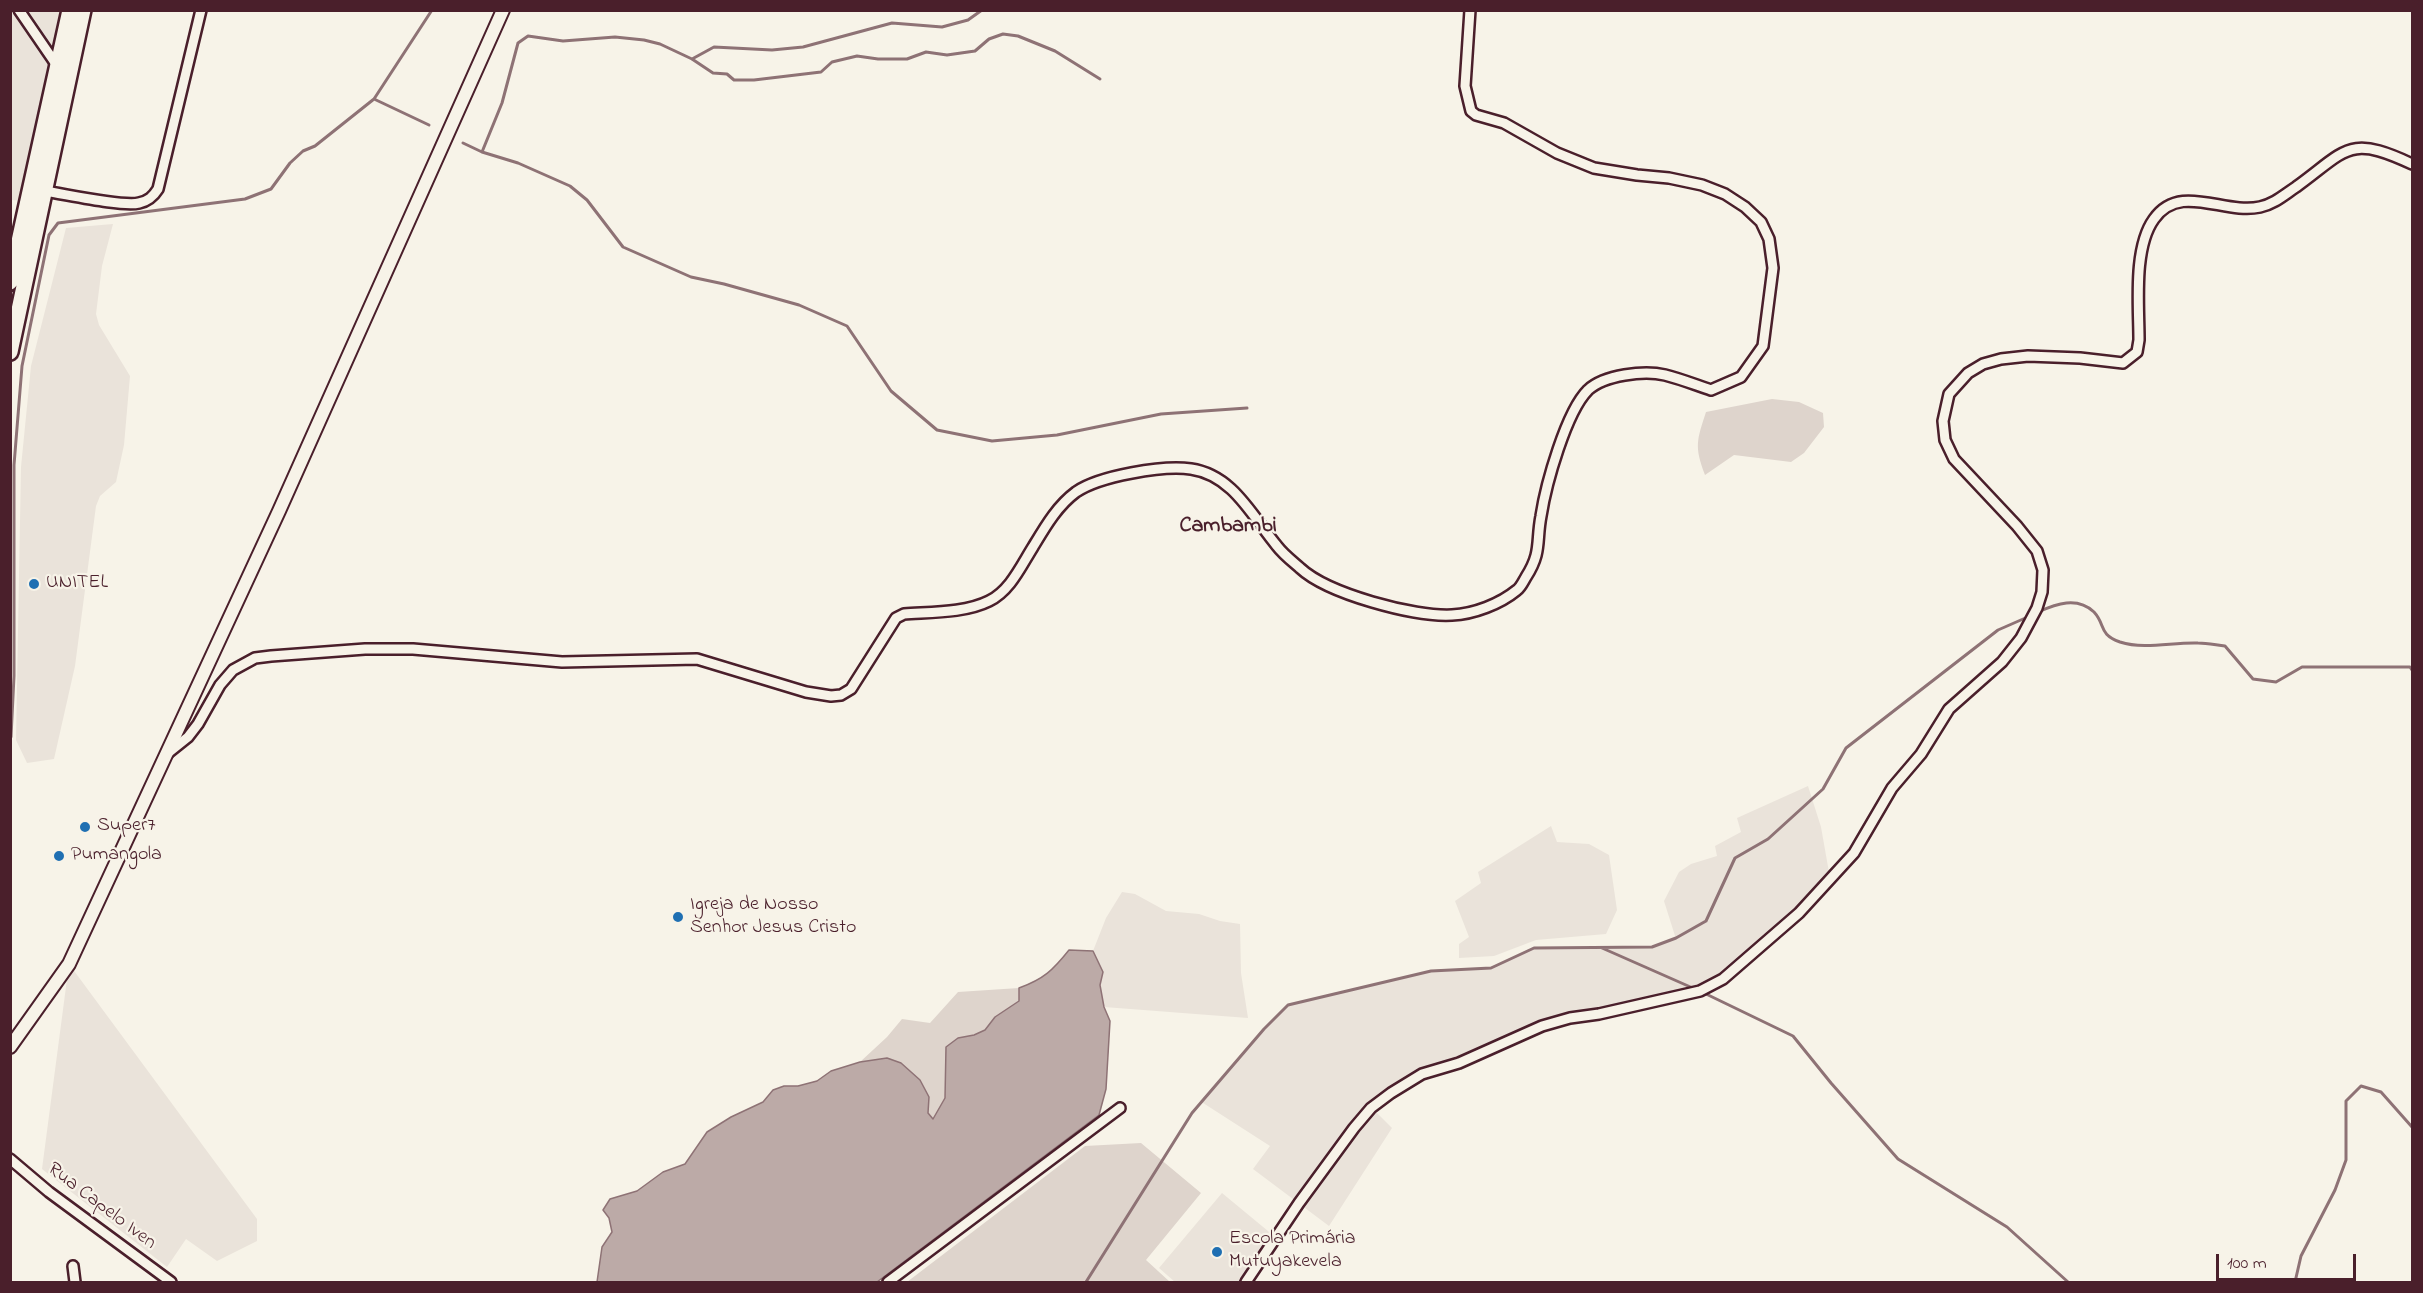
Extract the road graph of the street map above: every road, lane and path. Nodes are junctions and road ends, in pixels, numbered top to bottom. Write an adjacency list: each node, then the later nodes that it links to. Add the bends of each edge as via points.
1 (19, 10): 7 (street)
2 (70, 10): 7 (highway)
3 (83, 10): 9 (highway)
4 (201, 10): 9 (street, via 154,195 133,204)
5 (503, 10): 12 (street)
6 (1470, 10): 12 (street, via 1465,86 1471,111 1594,168 1669,178 1725,194 1761,222 1773,268 1763,346 1741,377 1711,390 1664,375 1643,373 1621,375 1589,389 1574,410 1545,495 1535,562 1519,589 1502,600 1453,615 1408,610 1343,593 1315,581 1301,569 1220,480 1193,469 1158,468 1095,483 1076,492 1052,516 1014,577 990,601 896,618 851,689 841,695 806,692 698,659 562,662 413,649 312,653 255,658 233,670 188,737)
7 (58, 67): 10 (highway)
8 (2412, 164): 20 (street, via 2384,151 2351,148 2278,200 2262,206 2245,209 2186,200 2174,203 2154,218 2146,232 2140,256 2139,340 2137,352 2130,359 2123,363 2028,356 1983,364 1968,373 1949,394 1943,421 1946,440 1953,459 2037,551 2043,570 2042,592 2020,638 2002,662 1949,709 1921,754 1892,788 1854,853 1799,913 1723,979 1700,991 1542,1026 1459,1063 1422,1074 1391,1093 1354,1128)
9 (44, 191): 11 (highway)
10 (10, 282)
11 (10, 352)
12 (168, 753): 13 (street, via 69,964)
13 (10, 1047)
14 (1120, 1108): 19 (street)
15 (10, 1159): 18 (street, Rua Capelo Iven)
16 (74, 1266): 17 (street)
17 (75, 1282)
18 (171, 1282)
19 (888, 1282)
20 (1246, 1282)

